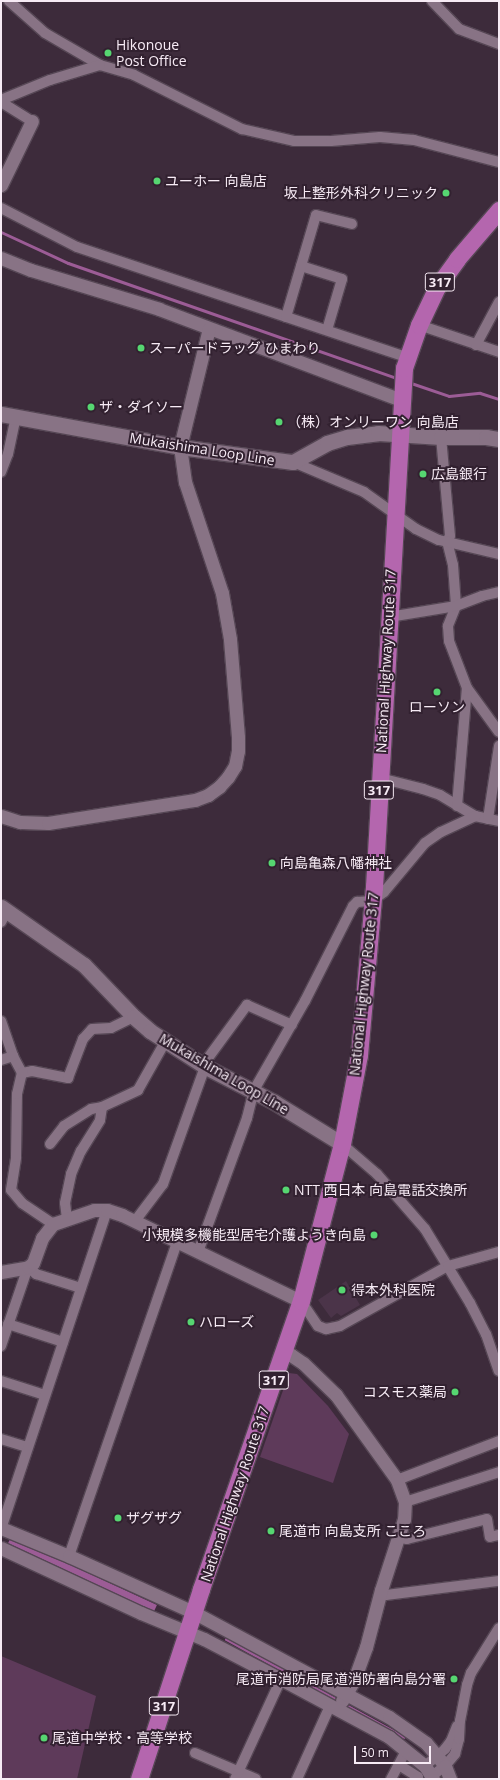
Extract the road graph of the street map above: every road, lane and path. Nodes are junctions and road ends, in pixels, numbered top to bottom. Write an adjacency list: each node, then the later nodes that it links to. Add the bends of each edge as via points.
1 (9, 1): 4 (street, via 45,33)
2 (432, 1): 3 (street, via 459,29)
3 (499, 44)
4 (100, 65): 5 (street, via 50,80); 7 (street, via 134,75 199,109 251,132 294,141 380,137 414,140)
5 (1, 101): 6 (street)
6 (32, 121): 8 (street)
7 (499, 162)
8 (1, 185)
9 (1, 208): 15 (street, via 77,247)
10 (496, 219): 16 (highway, National Highway Route 317 / 317, via 457,259 437,287)
11 (352, 224): 13 (street, via 316,215)
12 (1, 258): 17 (street, via 31,270 159,309)
13 (301, 266): 15 (street); 18 (street, via 342,278)
14 (499, 302): 19 (street)
15 (286, 317): 18 (street)
16 (419, 325): 19 (street); 21 (highway, National Highway Route 317 / 317)
17 (209, 328): 22 (street); 27 (street)
18 (327, 330): 21 (street)
19 (476, 345): 20 (street)
20 (499, 352)
21 (405, 363): 22 (highway, National Highway Route 317 / 317)
22 (401, 395): 24 (highway, National Highway Route 317 / 317)
23 (8, 416): 27 (main road, Mukaishima Loop Line); 29 (street, via 8,454)
24 (399, 435): 25 (main road, Mukaishima Loop Line); 28 (main road, Mukaishima Loop Line, via 378,433 347,437 327,443); 30 (highway, National Highway Route 317 / 317)
25 (441, 437): 26 (main road, Mukaishima Loop Line); 31 (street, via 450,536)
26 (499, 439)
27 (180, 447): 28 (main road, Mukaishima Loop Line); 41 (street, via 185,482 222,593 230,639 238,736 235,766 219,787 195,800 48,823 20,822)
28 (293, 462): 30 (street, via 364,492)
29 (1, 472)
30 (395, 513): 31 (street, via 416,529); 35 (highway, National Highway Route 317 / 317)
31 (447, 541): 32 (street); 34 (street, via 453,565)
32 (499, 554)
33 (499, 592): 34 (street)
34 (456, 606): 35 (street); 36 (street, via 448,626 449,641)
35 (389, 617): 39 (highway, National Highway Route 317 / 317)
36 (468, 688): 37 (street); 40 (street)
37 (498, 728)
38 (499, 746): 43 (street)
39 (380, 778): 40 (street, via 440,795); 45 (highway, National Highway Route 317 / 317)
40 (457, 806): 42 (street)
41 (1, 816)
42 (475, 816): 43 (street); 45 (street, via 441,832 425,843 384,892)
43 (488, 819): 44 (street)
44 (499, 821)
45 (372, 901): 49 (street, via 357,902 353,906); 58 (highway, National Highway Route 317 / 317, via 359,1055)
46 (3, 914): 47 (main road, Mukaishima Loop Line, via 84,965)
47 (134, 1017): 50 (main road, Mukaishima Loop Line); 54 (street, via 111,1028 92,1029 84,1039 68,1078 32,1071)
48 (1, 1021): 51 (street)
49 (292, 1025): 53 (street, via 247,1005); 55 (street)
50 (165, 1042): 53 (main road, Mukaishima Loop Line); 56 (street, via 138,1090)
51 (13, 1056): 52 (street); 54 (street)
52 (1, 1060)
53 (204, 1066): 55 (main road, Mukaishima Loop Line); 61 (street, via 163,1184)
54 (22, 1073): 62 (street, via 17,1094 16,1157 11,1190 22,1203)
55 (254, 1090): 58 (main road, Mukaishima Loop Line); 64 (street, via 247,1118)
56 (102, 1107): 57 (street, via 90,1109 64,1126); 60 (street, via 100,1120 81,1151 71,1174 65,1203)
57 (50, 1144)
58 (342, 1144): 66 (street, via 397,1195 425,1229); 70 (highway, National Highway Route 317 / 317)
59 (107, 1210): 60 (street, via 94,1210); 61 (street); 69 (street)
60 (67, 1219): 62 (street)
61 (135, 1221): 63 (street)
62 (53, 1224): 67 (street, via 42,1238 33,1263)
63 (177, 1242): 64 (street); 88 (street)
64 (198, 1252): 70 (street)
65 (499, 1252): 66 (street)
66 (448, 1266): 70 (street, via 340,1326 318,1326); 75 (street, via 486,1334)
67 (28, 1267): 68 (street); 69 (street, via 36,1274); 71 (street)
68 (1, 1272)
69 (81, 1288): 72 (street)
70 (301, 1302): 74 (highway, National Highway Route 317 / 317)
71 (8, 1324): 72 (street); 73 (street)
72 (63, 1342): 77 (street)
73 (1, 1346)
74 (284, 1354): 82 (street, via 291,1355 303,1363 336,1395); 91 (highway, National Highway Route 317 / 317)
75 (499, 1371)
76 (1, 1380): 77 (street)
77 (45, 1396): 80 (street)
78 (1, 1439): 80 (street)
79 (499, 1441): 82 (street)
80 (28, 1447): 84 (street)
81 (499, 1472): 83 (street)
82 (397, 1480): 83 (street)
83 (405, 1502): 86 (street, via 404,1519)
84 (1, 1528): 88 (street)
85 (499, 1535): 86 (street, via 490,1537 487,1518 407,1538)
86 (398, 1537): 90 (street)
87 (1, 1548): 93 (street)
88 (69, 1556): 91 (street)
89 (499, 1581): 90 (street, via 386,1595)
90 (381, 1590): 95 (street, via 366,1647)
91 (195, 1614): 93 (highway, National Highway Route 317 / 317); 95 (street)
92 (499, 1628): 99 (street, via 471,1673 463,1697 460,1721)
93 (188, 1633): 94 (street); 103 (highway, National Highway Route 317 / 317)
94 (281, 1679): 96 (street); 102 (street)
95 (346, 1694): 96 (street); 99 (street, via 389,1717 426,1743)
96 (334, 1708): 97 (street, via 389,1737); 105 (street)
97 (406, 1751): 100 (street); 101 (street)
98 (195, 1753): 102 (street)
99 (441, 1761): 101 (street); 108 (street)
100 (399, 1765): 106 (street); 107 (street)
101 (430, 1774)
102 (237, 1775): 104 (street)
103 (139, 1779)
104 (256, 1779)
105 (297, 1779)
106 (391, 1779)
107 (418, 1779)
108 (450, 1779)

